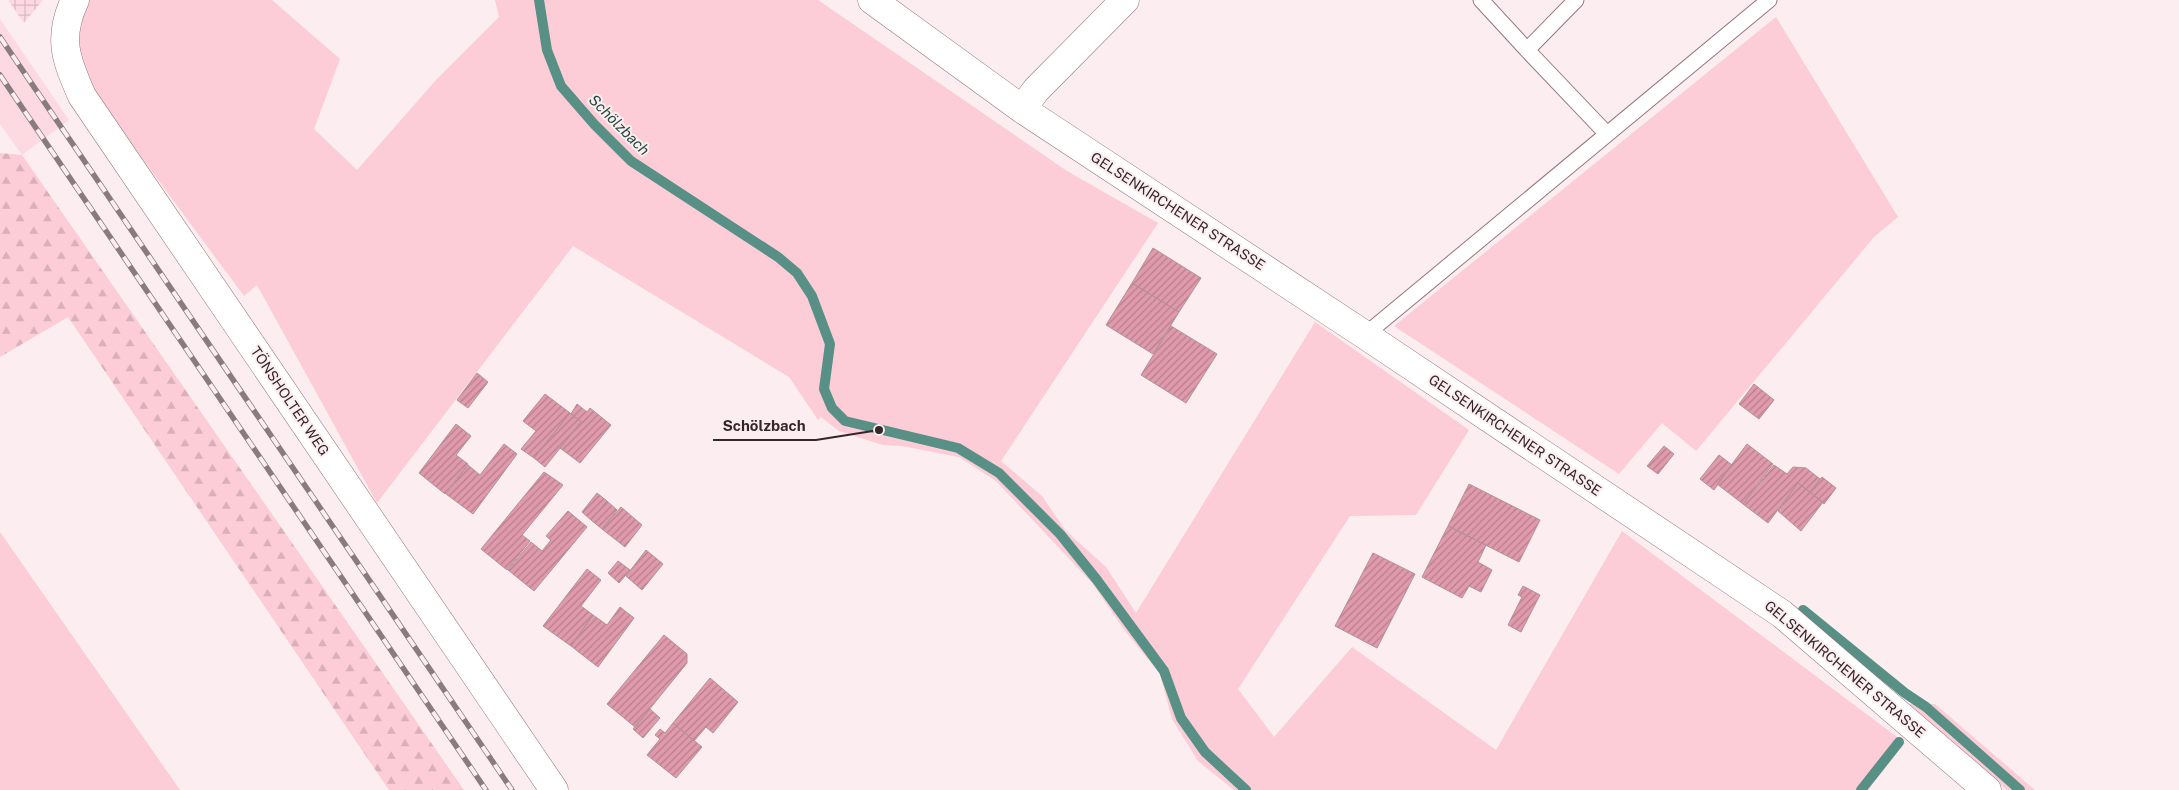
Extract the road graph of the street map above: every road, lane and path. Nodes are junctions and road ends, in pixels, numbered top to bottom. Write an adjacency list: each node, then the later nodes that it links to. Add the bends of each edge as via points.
1 (75, 0): 11 (street, TÖNSHOLTER WEG, via 66,20 65,52 82,96)
2 (872, 0): 8 (street, GELSENKIRCHENER STRASSE)
3 (1125, 0): 8 (street, via 1036,90)
4 (1482, 0): 7 (lane)
5 (1576, 0): 7 (lane)
6 (1769, 0): 9 (lane)
7 (1527, 50): 9 (lane)
8 (1022, 109): 10 (street, GELSENKIRCHENER STRASSE)
9 (1607, 134): 10 (lane)
10 (1365, 334): 12 (street, GELSENKIRCHENER STRASSE, via 1782,614)
11 (554, 790)
12 (1988, 790)

